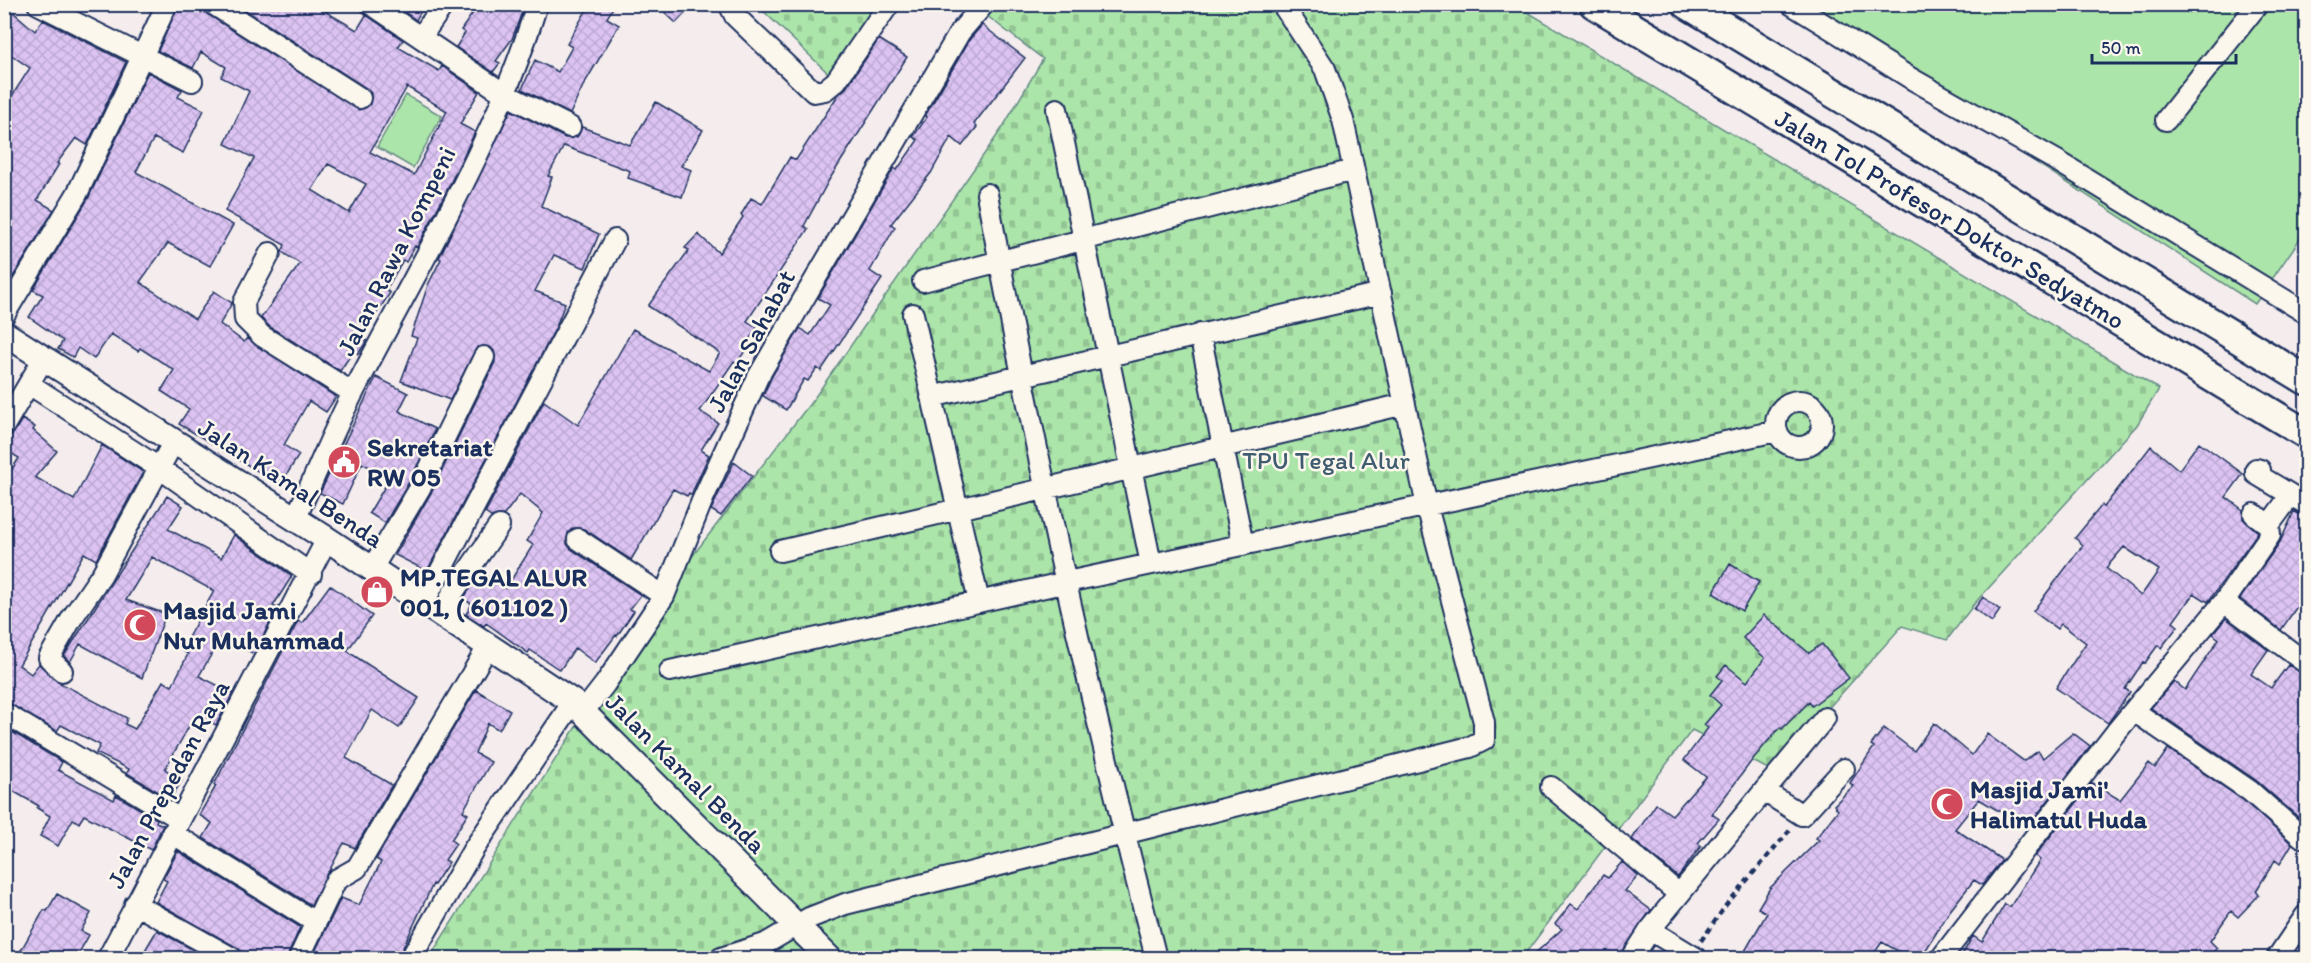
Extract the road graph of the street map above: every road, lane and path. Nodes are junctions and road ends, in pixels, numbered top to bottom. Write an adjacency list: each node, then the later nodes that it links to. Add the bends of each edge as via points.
1 (38, 4): 16 (street)
2 (168, 4): 16 (street)
3 (213, 4): 19 (street)
4 (371, 4): 15 (street)
5 (444, 4): 15 (street)
6 (537, 4): 18 (street, Jalan Rawa Kompeni, via 528,36)
7 (729, 4): 8 (street, via 735,16 814,92 825,90 836,81)
8 (890, 4)
9 (984, 4): 65 (street, Jalan Sahabat, via 960,32 758,376)
10 (1282, 4): 23 (street, via 1325,69 1343,120)
11 (1594, 4): 46 (highway, Jalan Tol Profesor Doktor Sedyatmo)
12 (1686, 4): 40 (highway, Jalan Tol Profesor Doktor Sedyatmo)
13 (1791, 4): 31 (street)
14 (2258, 4): 21 (street)
15 (421, 37): 18 (street)
16 (142, 58): 17 (street); 33 (street, via 77,194)
17 (192, 81)
18 (503, 93): 22 (street); 41 (street, Jalan Rawa Kompeni, via 453,202)
19 (360, 98)
20 (1057, 109): 25 (street)
21 (2166, 120)
22 (570, 127)
23 (1354, 170): 25 (street); 30 (street)
24 (987, 194): 28 (street)
25 (1084, 238): 28 (street); 36 (street)
26 (615, 240): 68 (street)
27 (270, 253): 41 (street, via 244,302 245,319 262,336)
28 (999, 261): 29 (street); 39 (street)
29 (923, 281)
30 (1381, 293): 35 (street); 43 (street)
31 (2307, 313)
32 (913, 314): 42 (street)
33 (4, 315)
34 (4, 333): 38 (main road, Jalan Kamal Benda)
35 (1200, 334): 36 (street); 47 (street)
36 (1108, 355): 39 (street); 49 (street)
37 (484, 357): 63 (street, via 420,488)
38 (35, 372): 44 (street); 48 (main road, Jalan Kamal Benda)
39 (1022, 375): 42 (street); 51 (street)
40 (2307, 380)
41 (353, 393): 55 (street, Jalan Rawa Kompeni)
42 (931, 397): 54 (street)
43 (1405, 404): 47 (street); 53 (street)
44 (4, 426)
45 (1777, 431): 53 (street)
46 (2307, 434)
47 (1223, 448): 49 (street); 59 (street)
48 (166, 455): 55 (main road, Jalan Kamal Benda); 62 (street); 71 (street, via 102,574 49,658)
49 (1132, 470): 51 (street); 61 (street)
50 (2260, 470): 52 (street, via 2256,469 2256,474)
51 (1046, 489): 54 (street); 64 (street)
52 (2299, 500): 67 (street, via 2262,519 2270,535)
53 (1427, 507): 59 (street); 82 (street, via 1484,722 1481,744)
54 (956, 510): 60 (street); 66 (street)
55 (295, 519): 58 (main road, Jalan Kamal Benda)
56 (499, 526): 68 (street, via 452,594)
57 (578, 539): 65 (street)
58 (325, 544): 62 (street, Jalan Prepedan Raya); 63 (main road, Jalan Kamal Benda)
59 (1243, 545): 61 (street)
60 (780, 551)
61 (1151, 564): 64 (street)
62 (313, 570): 81 (street, Jalan Prepedan Raya)
63 (371, 570): 68 (main road, Jalan Kamal Benda)
64 (1067, 582): 66 (street); 82 (street)
65 (664, 596): 73 (street, Jalan Sahabat, via 605,684)
66 (978, 602): 72 (street)
67 (2224, 602): 70 (street); 74 (street)
68 (433, 611): 69 (main road, Jalan Kamal Benda)
69 (482, 656): 73 (main road, Jalan Kamal Benda); 87 (street, via 357,868 336,880)
70 (2307, 663)
71 (62, 671)
72 (670, 671)
73 (574, 708): 88 (main road, Jalan Kamal Benda); 94 (street, Jalan Sahabat, via 555,728 473,850)
74 (2134, 711): 83 (street, via 2250,791); 99 (street)
75 (4, 712): 81 (street)
76 (1825, 718): 79 (street)
77 (1844, 769): 80 (street)
78 (1551, 787): 84 (street)
79 (1764, 791): 80 (street); 84 (street)
80 (1802, 815): 90 (path, via 1726,904)
81 (176, 826): 85 (street, Jalan Prepedan Raya); 87 (street)
82 (1124, 832): 88 (street, via 844,904); 97 (street)
83 (2302, 837)
84 (1679, 894): 89 (street)
85 (135, 904): 91 (street, Jalan Prepedan Raya); 92 (street)
86 (2307, 915): 100 (street)
87 (315, 922): 93 (street)
88 (790, 929): 95 (street, via 765,944); 96 (main road, Jalan Kamal Benda)
89 (1650, 930): 90 (street); 98 (street)
90 (1693, 957)
91 (108, 958)
92 (232, 958)
93 (299, 958)
94 (411, 958)
95 (721, 958)
96 (829, 958)
97 (1156, 958)
98 (1632, 958)
99 (1941, 958)
100 (2277, 958)

